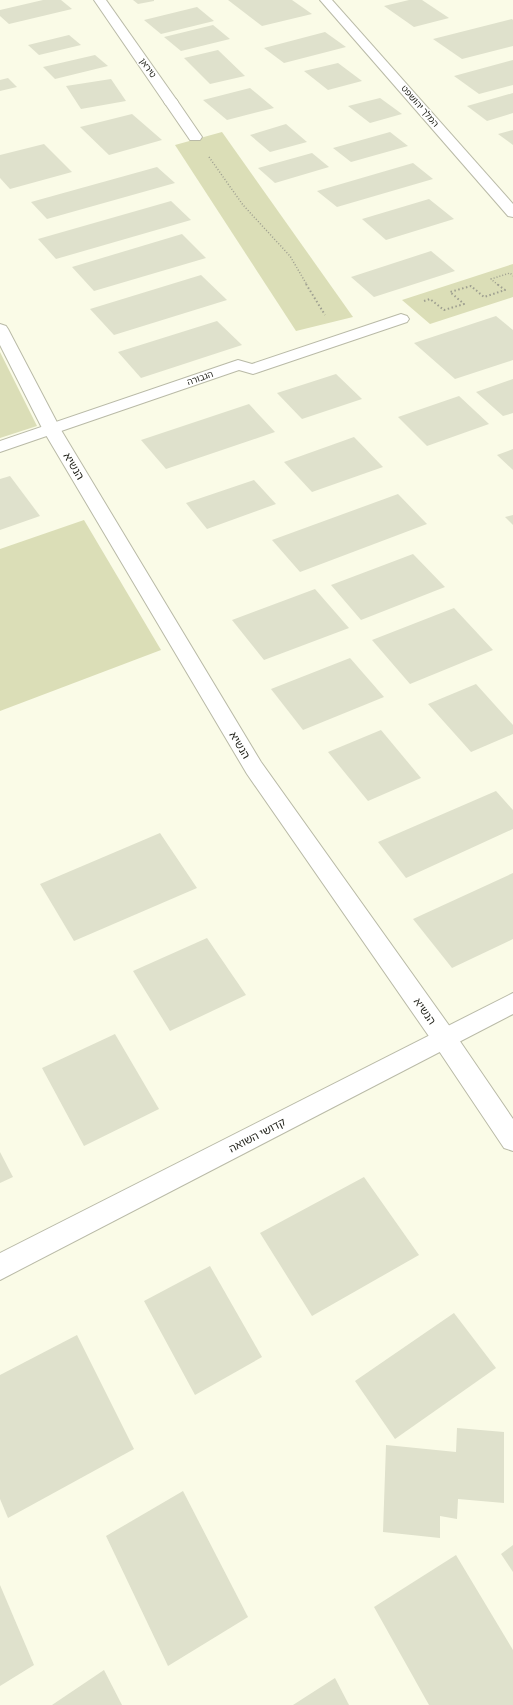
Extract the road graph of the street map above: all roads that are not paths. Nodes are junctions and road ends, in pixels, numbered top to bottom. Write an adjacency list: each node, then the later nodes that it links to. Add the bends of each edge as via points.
1 (100, 0): 3 (street, טיראן)
2 (326, 0): 4 (street, המלך יהושפט)
3 (195, 137)
4 (513, 213)
5 (401, 319): 7 (street, הגבורה, via 253,369 238,365)
6 (0, 329): 7 (street, הנשיא)
7 (52, 430): 8 (street, הגבורה); 10 (street, הנשיא, via 254,768)
8 (0, 447)
9 (513, 1003): 10 (street, קדושי השואה)
10 (444, 1038): 11 (street, הנשיא); 12 (street, קדושי השואה)
11 (513, 1140)
12 (0, 1267)

